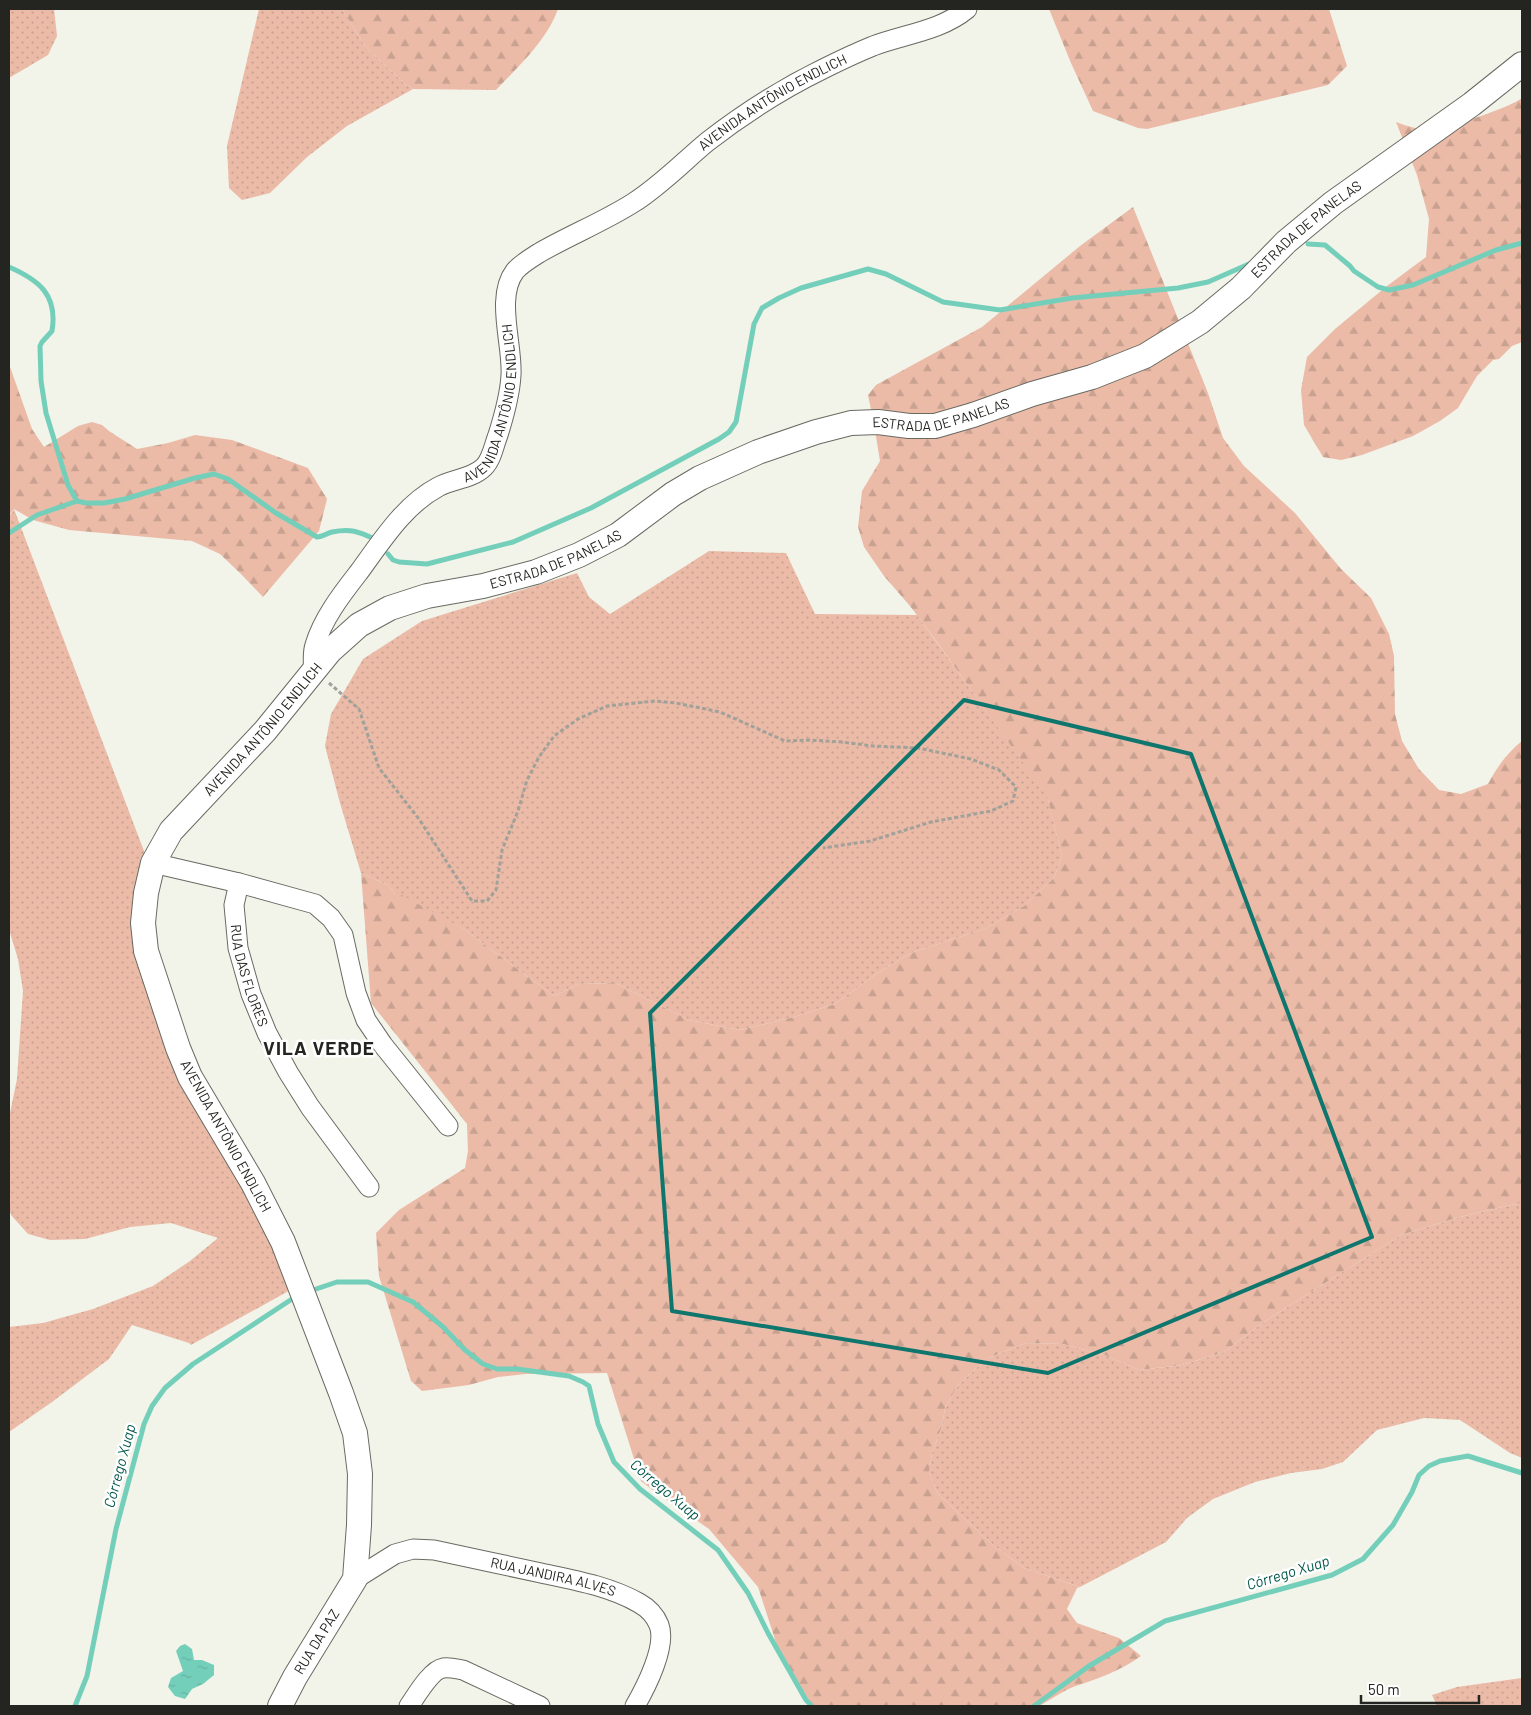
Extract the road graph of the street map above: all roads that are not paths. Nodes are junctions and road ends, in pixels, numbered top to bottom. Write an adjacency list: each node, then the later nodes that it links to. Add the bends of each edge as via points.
1 (967, 9): 3 (street, AVENIDA ANTÔNIO ENDLICH, via 947,22 873,46 776,94 710,140 635,202 556,242 516,270 506,293 511,357 509,395 488,462 472,475 438,487 399,520 325,622 314,647)
2 (1522, 64): 3 (street, ESTRADA DE PANELAS, via 1472,104 1332,203 1200,322 1145,356 1092,377 935,426 850,423 758,452 673,494 618,534 580,555 536,572 427,596 390,608 359,625)
3 (314, 670): 4 (street, AVENIDA ANTÔNIO ENDLICH, via 265,731 171,831)
4 (153, 863): 5 (street); 8 (street, AVENIDA ANTÔNIO ENDLICH, via 143,923 146,951 178,1048 190,1077 253,1183 283,1242 355,1433 360,1474)
5 (239, 883): 6 (street, via 315,904 331,918 343,935 356,993 366,1020); 7 (street, RUA DAS FLORES, via 234,905 238,948 266,1033 310,1107)
6 (448, 1126)
7 (369, 1187)
8 (355, 1580): 10 (street, RUA DA PAZ); 13 (street, RUA JANDIRA ALVES, via 395,1554 412,1549 434,1550 567,1578 622,1595 654,1615 662,1640)
9 (520, 1702): 11 (street, via 463,1670 441,1668); 12 (street)
10 (280, 1706)
11 (409, 1706)
12 (540, 1706)
13 (635, 1706)

